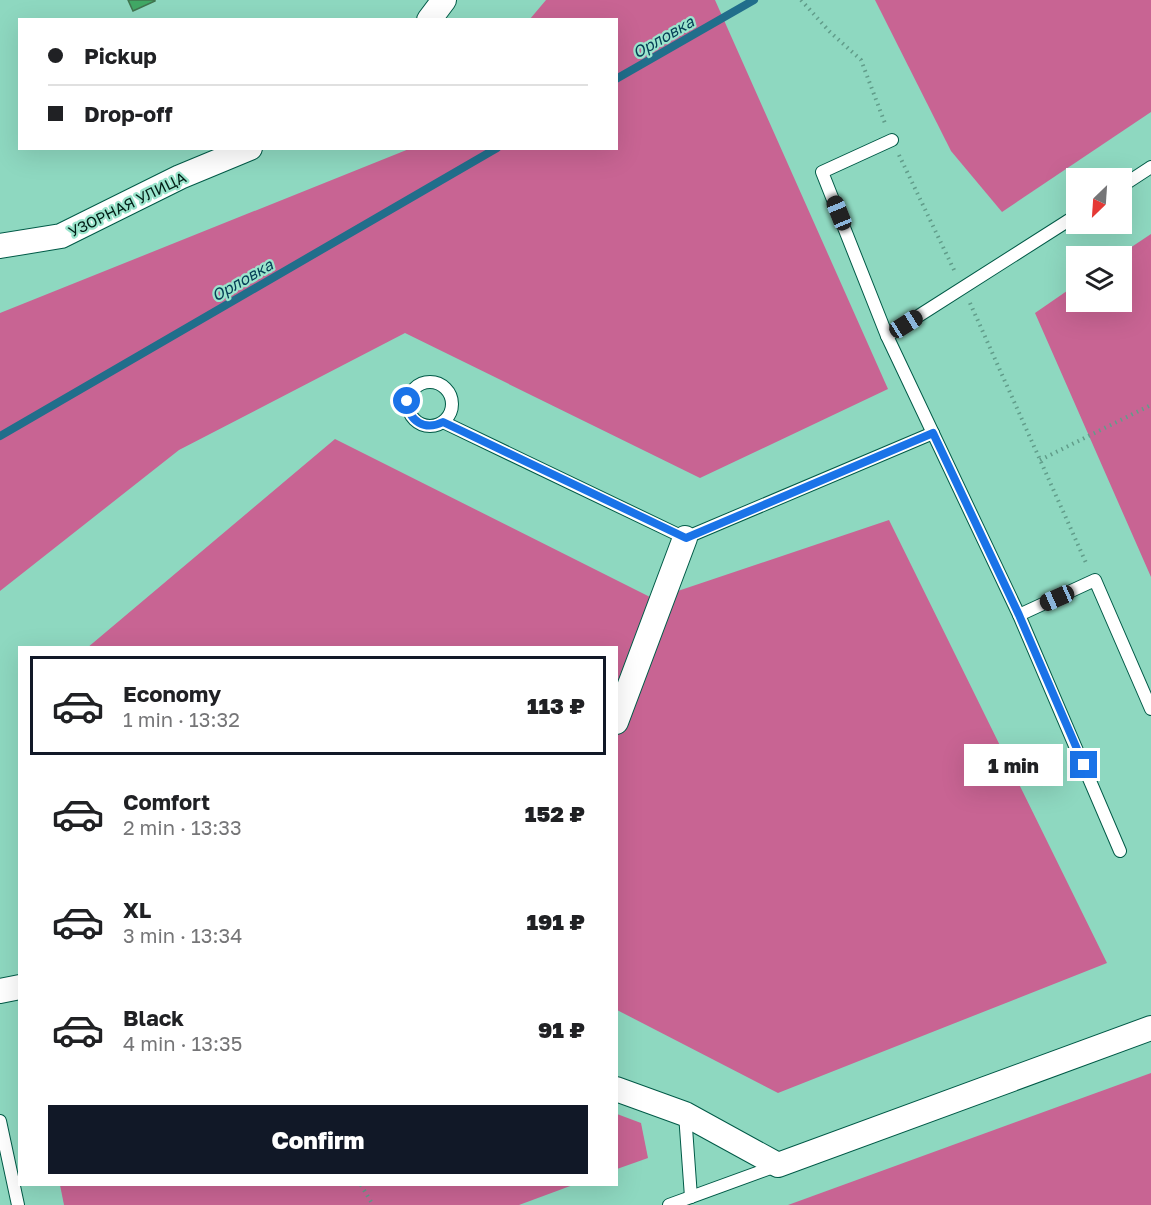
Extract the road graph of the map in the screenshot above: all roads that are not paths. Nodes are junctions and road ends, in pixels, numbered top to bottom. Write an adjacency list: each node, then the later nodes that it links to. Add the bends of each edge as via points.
1 (444, 0): 2 (street)
2 (430, 18)
3 (892, 140): 9 (lane, via 822,172)
4 (245, 150): 8 (street, УЗОРНАЯ УЛИЦА, via 180,177 62,236)
5 (1151, 167): 6 (lane)
6 (1132, 179)
7 (1066, 222): 9 (lane)
8 (0, 246)
9 (887, 336): 11 (lane)
10 (443, 422): 12 (lane)
11 (933, 433): 12 (lane); 13 (lane)
12 (686, 538): 15 (street)
13 (1019, 615): 14 (lane, via 1095,580); 16 (lane)
14 (1151, 709)
15 (618, 717)
16 (1120, 851)
17 (18, 987): 18 (street)
18 (0, 991)
19 (1151, 1028): 23 (street)
20 (618, 1090): 21 (street)
21 (685, 1114): 23 (street); 24 (lane)
22 (0, 1121): 25 (lane)
23 (778, 1165): 24 (lane)
24 (691, 1197): 26 (lane)
25 (18, 1205)
26 (669, 1205)

